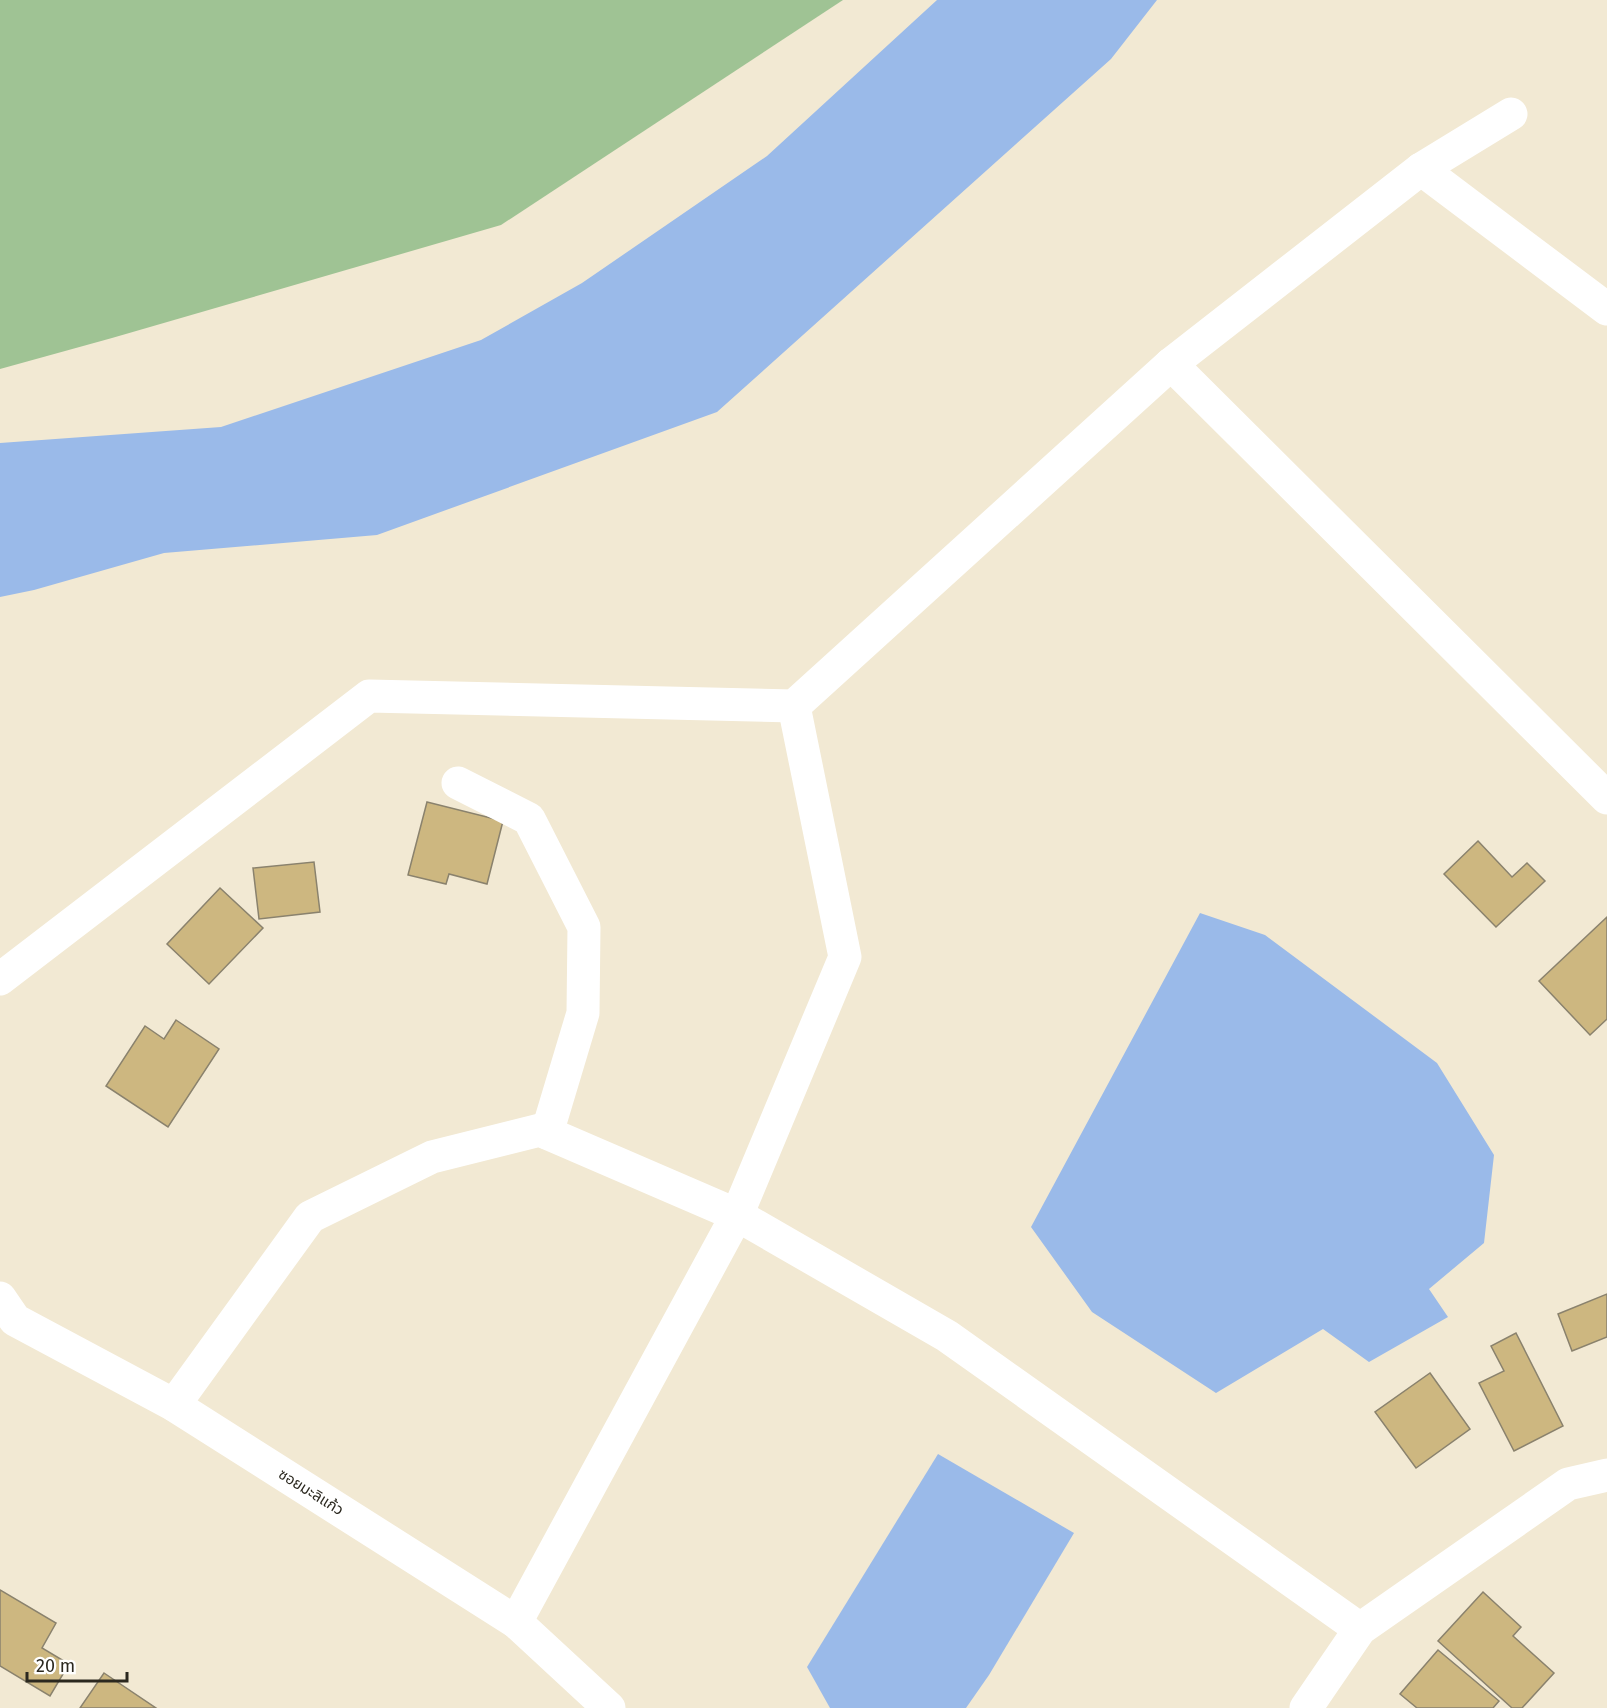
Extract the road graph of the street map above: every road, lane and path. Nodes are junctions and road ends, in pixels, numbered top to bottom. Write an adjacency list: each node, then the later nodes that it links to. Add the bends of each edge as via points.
1 (1511, 114): 2 (street)
2 (1421, 169): 3 (street); 4 (street)
3 (1607, 309)
4 (1171, 364): 5 (street); 7 (street)
5 (794, 706): 8 (street, via 369,696); 10 (street, via 845,957)
6 (458, 783): 9 (street, via 529,819 584,927 583,1012)
7 (1607, 798)
8 (0, 979)
9 (547, 1133): 10 (street); 12 (street, via 540,1130 432,1157 310,1217)
10 (737, 1215): 14 (street); 15 (street, via 947,1336)
11 (0, 1298): 12 (street, ซอยมะลิแก้ว, via 15,1320)
12 (174, 1405): 14 (street, ซอยมะลิแก้ว)
13 (1607, 1475): 15 (street, via 1568,1484)
14 (516, 1622): 16 (street, ซอยมะลิแก้ว)
15 (1360, 1629): 17 (street)
16 (609, 1708)
17 (1306, 1708)

